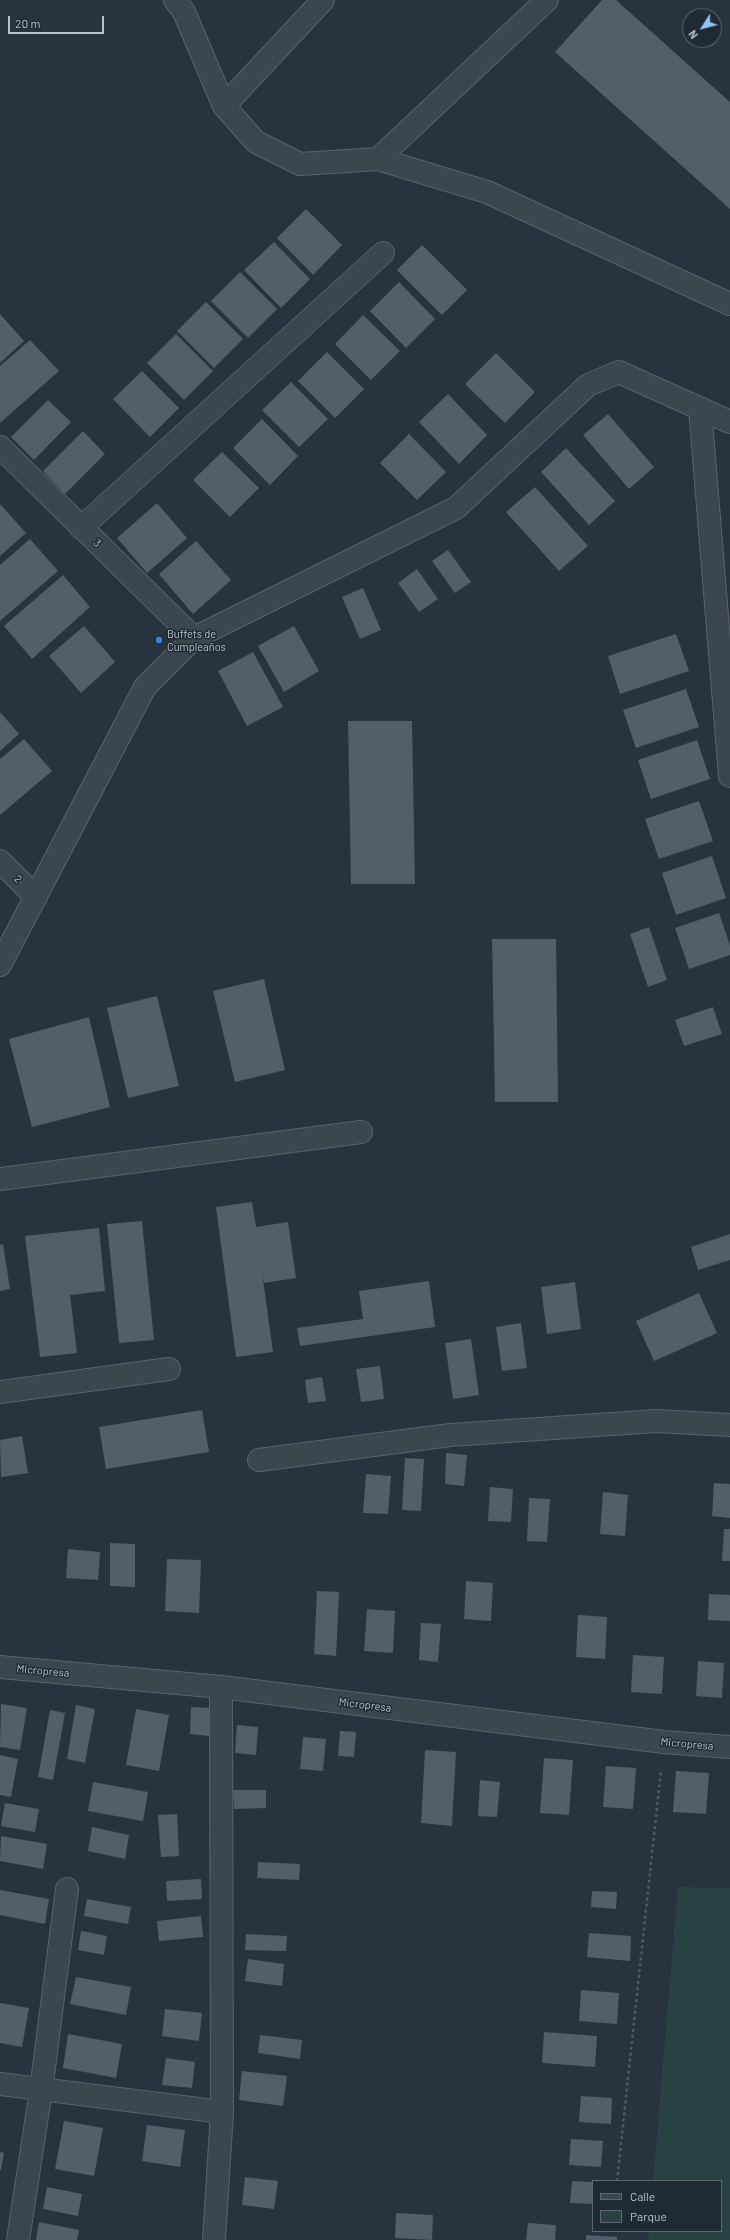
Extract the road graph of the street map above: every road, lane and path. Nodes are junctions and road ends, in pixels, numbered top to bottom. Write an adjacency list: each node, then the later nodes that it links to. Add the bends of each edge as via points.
1 (175, 0): 4 (street, via 184,12)
2 (323, 0): 4 (street)
3 (547, 0): 5 (street)
4 (224, 106): 5 (street, via 256,142 300,164)
5 (378, 159): 7 (street, via 487,192)
6 (383, 253): 11 (street)
7 (730, 304)
8 (700, 408): 9 (street); 12 (street, via 619,372 588,385 456,508); 13 (street)
9 (730, 422)
10 (0, 448): 11 (street, 3)
11 (81, 528): 12 (street, 3)
12 (194, 638): 15 (street, via 145,687)
13 (730, 776)
14 (0, 861): 15 (street, 2)
15 (36, 898): 16 (street)
16 (0, 965)
17 (361, 1132): 18 (street)
18 (0, 1179)
19 (169, 1369): 20 (street)
20 (0, 1392)
21 (730, 1425): 22 (street, via 656,1421 450,1435)
22 (259, 1460)
23 (0, 1667): 24 (street, Micropresa)
24 (222, 1687): 25 (street, Micropresa); 30 (street)
25 (664, 1742): 26 (street, Micropresa); 31 (path)
26 (730, 1747)
27 (67, 1889): 29 (street)
28 (0, 2084): 29 (street)
29 (41, 2090): 30 (street); 32 (street)
30 (222, 2112): 33 (street)
31 (617, 2180)
32 (18, 2240)
33 (214, 2240)

